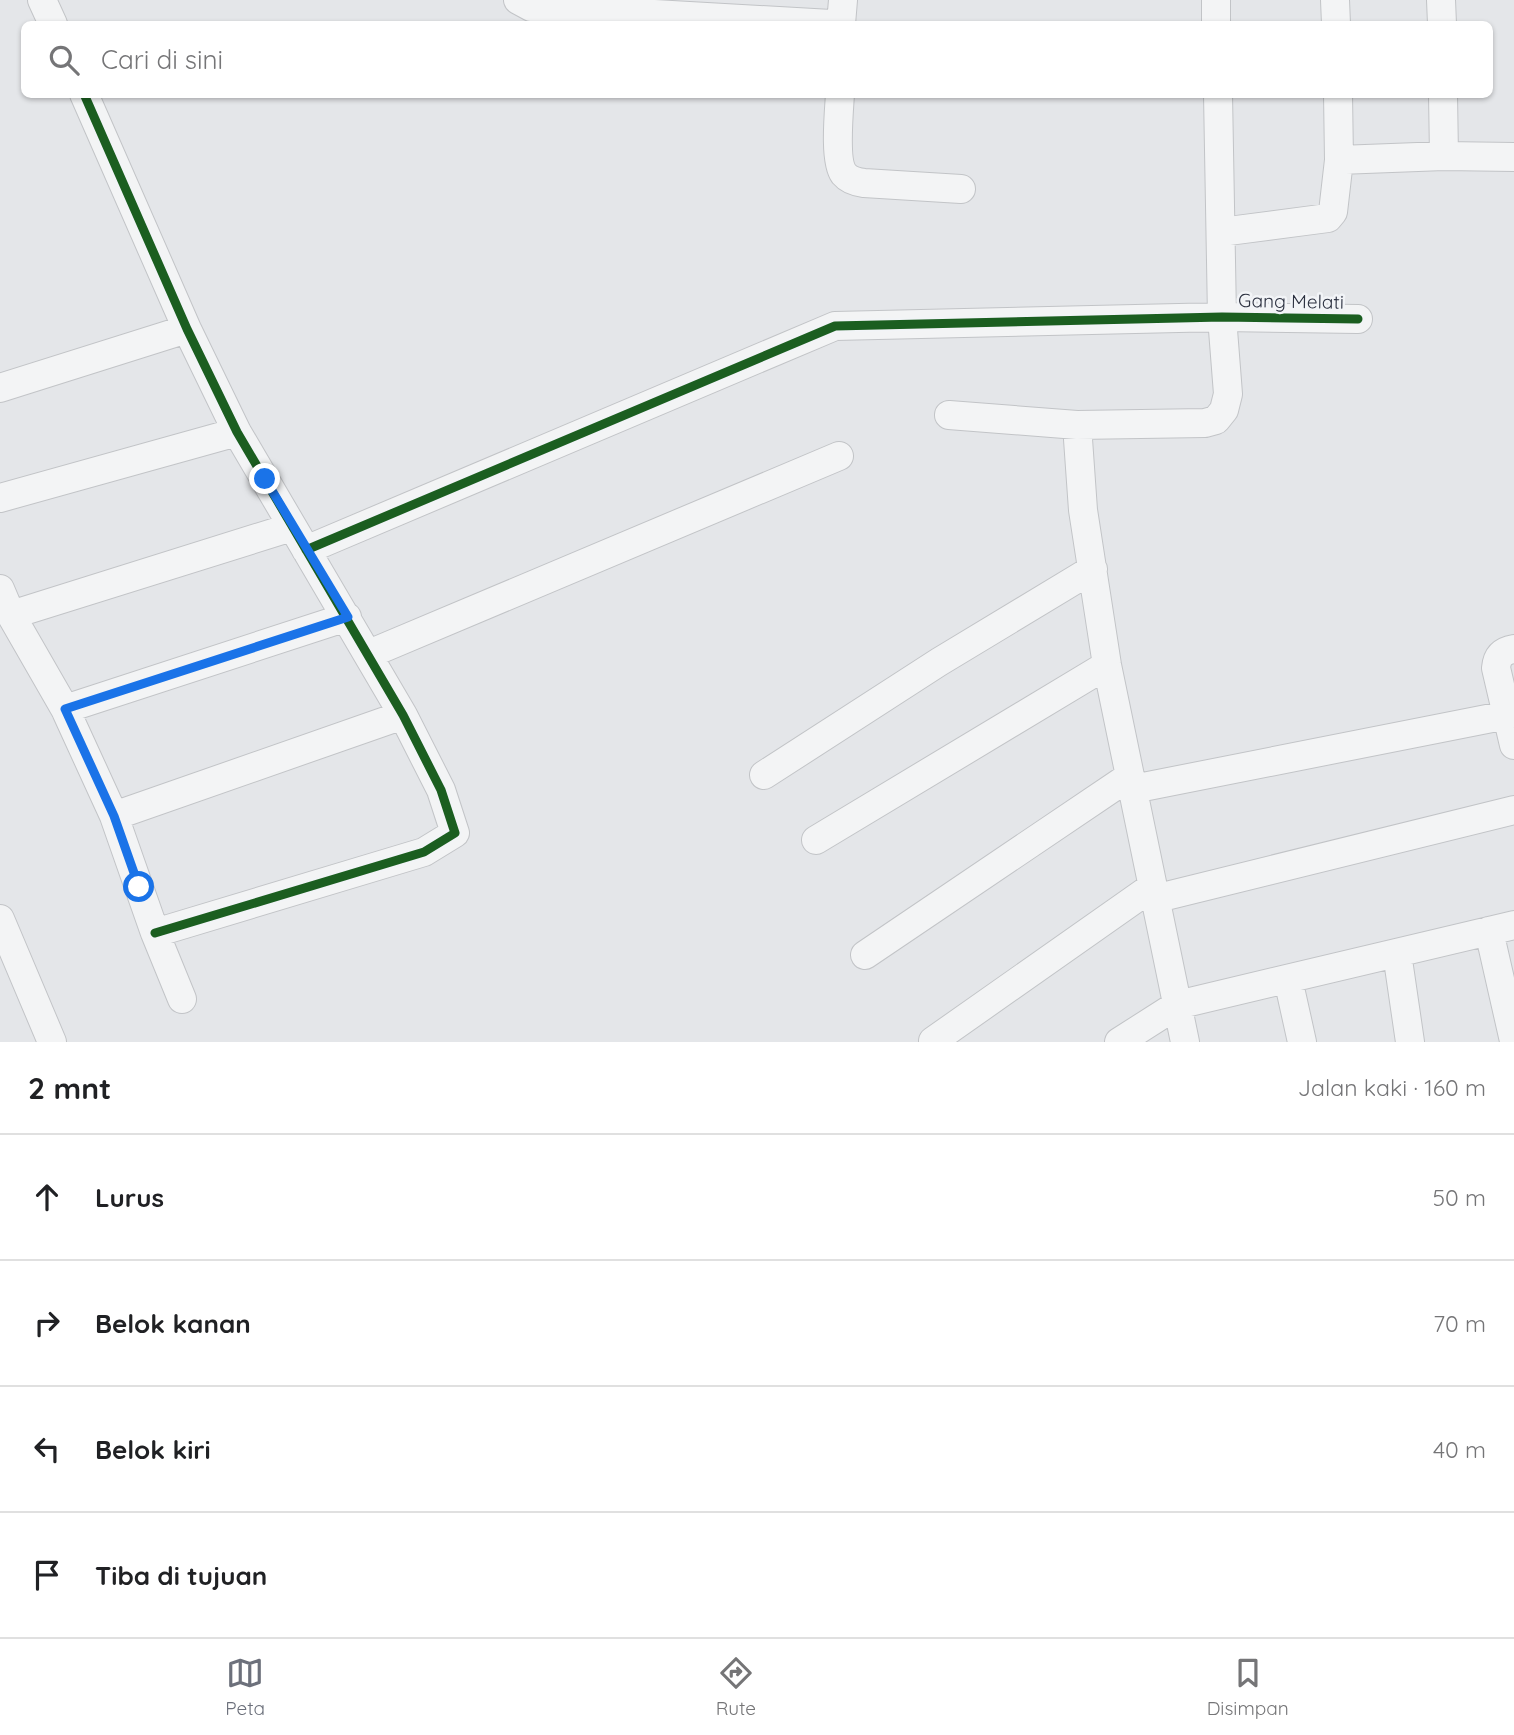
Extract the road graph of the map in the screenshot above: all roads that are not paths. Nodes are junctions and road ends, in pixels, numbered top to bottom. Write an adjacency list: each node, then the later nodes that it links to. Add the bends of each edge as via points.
1 (42, 0): 7 (street)
2 (518, 0): 8 (street, via 531,7)
3 (843, 0): 9 (street)
4 (1216, 0): 10 (street)
5 (1335, 0): 11 (street)
6 (1441, 0): 12 (street)
7 (52, 21)
8 (778, 21)
9 (841, 21)
10 (1216, 21)
11 (1336, 21)
12 (1442, 21)
13 (86, 98): 25 (street)
14 (840, 98): 21 (street, via 839,144 845,176 864,183)
15 (1218, 98): 22 (street)
16 (1338, 98): 20 (street)
17 (1443, 98): 18 (street)
18 (1444, 156): 19 (street); 20 (street)
19 (1514, 158)
20 (1339, 160): 22 (street, via 1333,212 1328,218)
21 (961, 189)
22 (1221, 232): 23 (street)
23 (1222, 317): 24 (street, Gang Melati); 28 (street, via 1228,394 1216,420); 32 (street, Gang Melati, via 835,326)
24 (1358, 319)
25 (187, 329): 26 (street); 29 (street)
26 (0, 388)
27 (949, 415): 28 (street)
28 (1076, 425): 33 (street)
29 (237, 432): 31 (street); 32 (street)
30 (839, 456): 38 (street)
31 (0, 498)
32 (299, 539): 35 (street, Gang Melati); 36 (street)
33 (1093, 569): 39 (street); 44 (street)
34 (0, 589): 35 (street)
35 (11, 615): 40 (street)
36 (348, 617): 38 (street); 40 (street)
37 (1514, 649): 42 (street, via 1502,652 1496,668)
38 (369, 654): 41 (street)
39 (1107, 665): 45 (street); 48 (street)
40 (65, 709): 47 (street)
41 (403, 715): 47 (street); 52 (street, via 441,790 455,833 424,852)
42 (1507, 715): 43 (street); 45 (street)
43 (1514, 746)
44 (764, 775)
45 (1131, 783): 49 (street); 54 (street)
46 (1514, 810): 49 (street)
47 (114, 816): 52 (street)
48 (816, 840)
49 (1153, 893): 57 (street); 58 (street)
50 (0, 919): 60 (street)
51 (1502, 928): 53 (street); 59 (street)
52 (155, 933): 56 (street)
53 (1397, 953): 55 (street); 64 (street)
54 (864, 955)
55 (1288, 979): 57 (street); 63 (street)
56 (182, 999)
57 (1177, 1005): 61 (street); 62 (street)
58 (933, 1041)
59 (1514, 1041)
60 (52, 1042)
61 (1119, 1042)
62 (1185, 1042)
63 (1301, 1042)
64 (1410, 1042)

